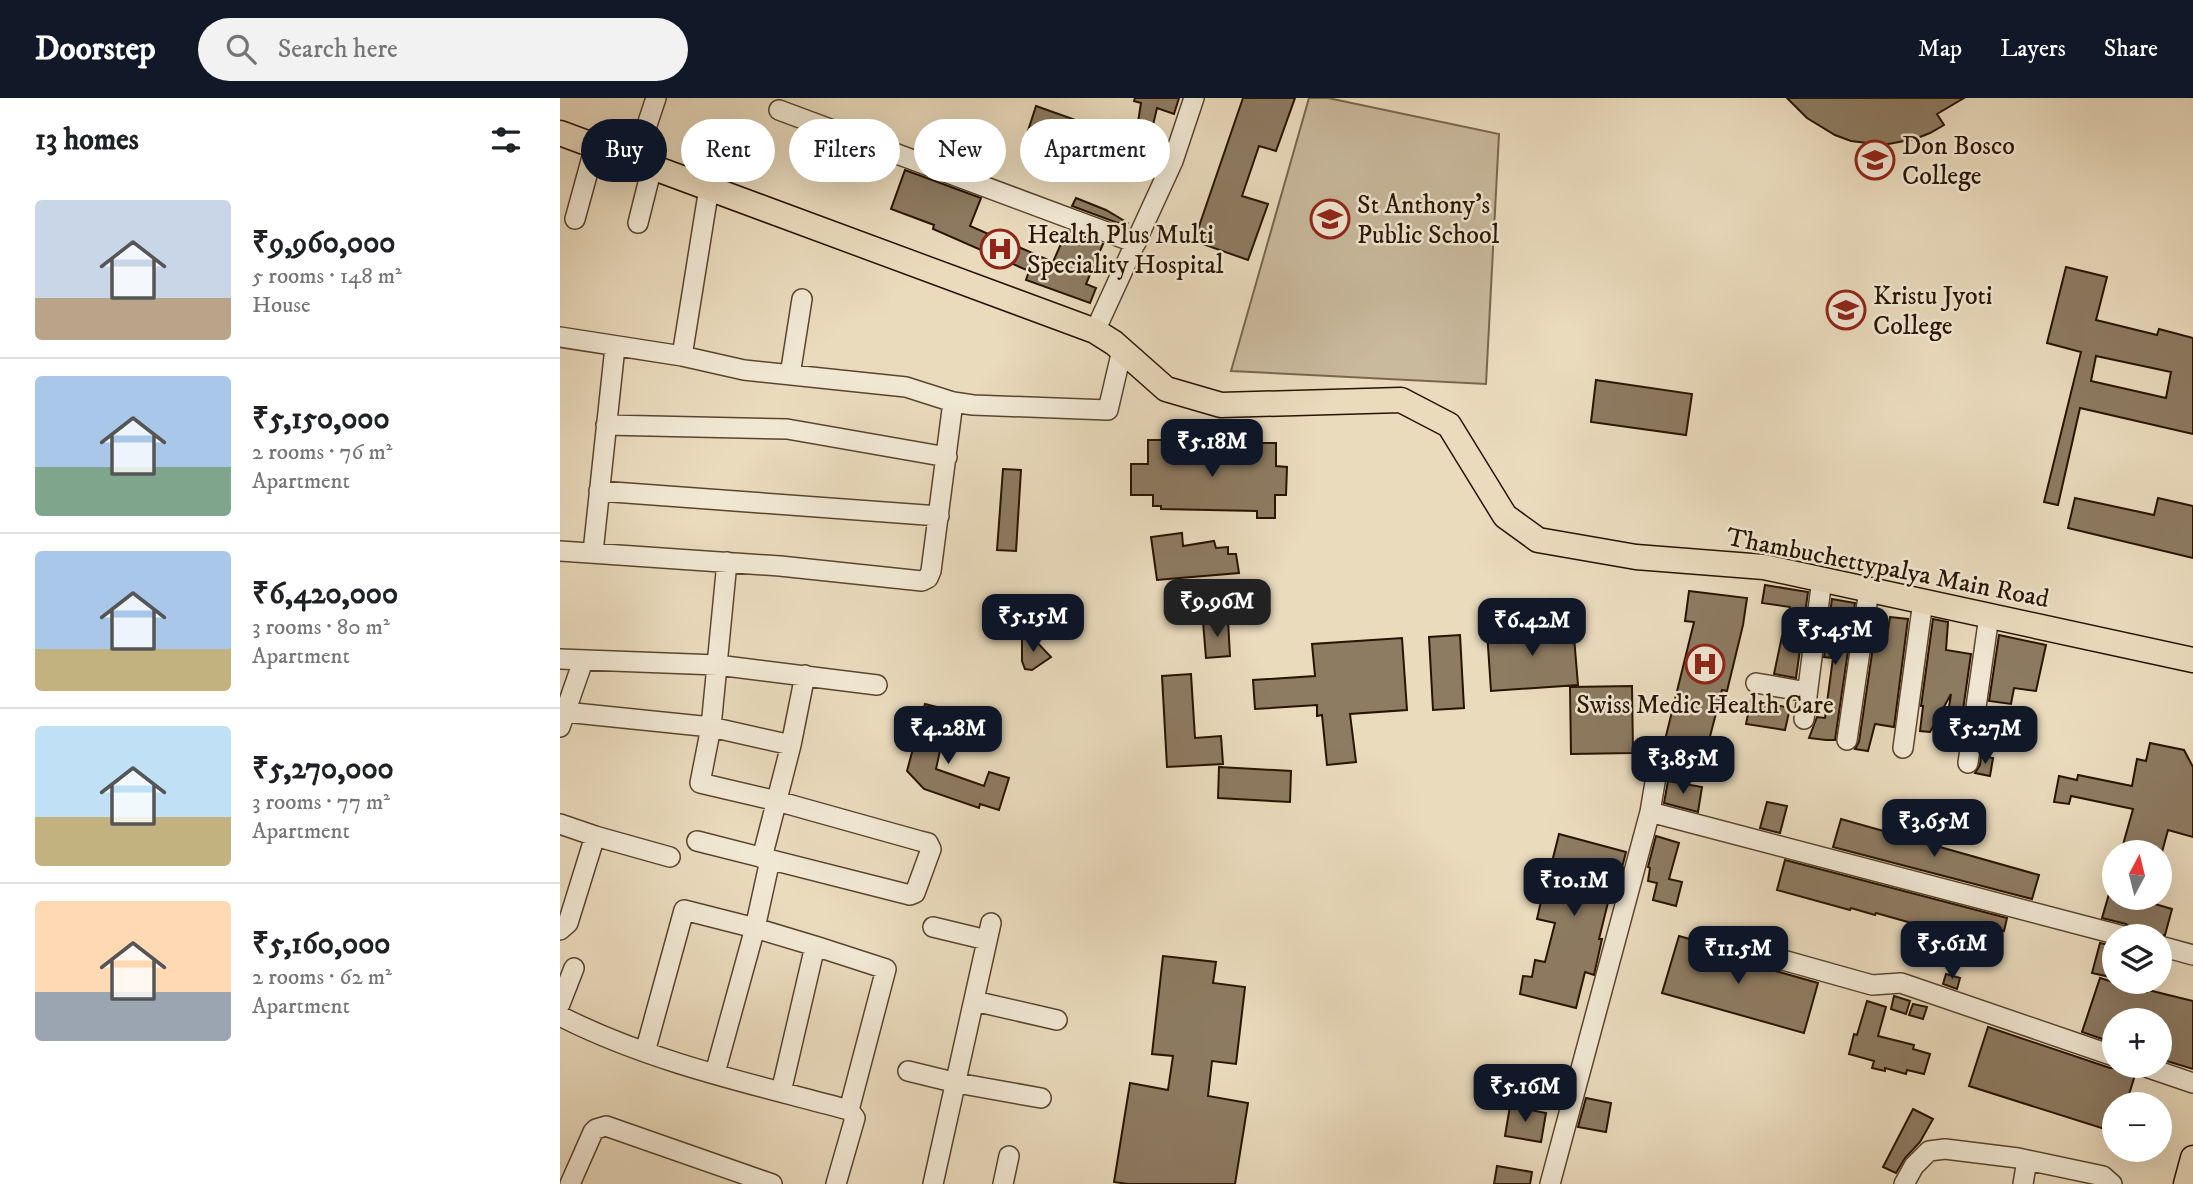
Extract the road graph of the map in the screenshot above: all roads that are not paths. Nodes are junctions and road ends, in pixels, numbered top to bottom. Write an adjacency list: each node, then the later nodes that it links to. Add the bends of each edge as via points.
1 (656, 98): 4 (street)
2 (1194, 98): 13 (street, via 1173,161)
3 (779, 110): 13 (street)
4 (652, 119)
5 (560, 133): 6 (main road, Thambuchettypalya Main Road)
6 (581, 141)
7 (667, 173): 10 (main road, Thambuchettypalya Main Road)
8 (585, 182): 11 (street)
9 (641, 182): 12 (street)
10 (709, 188): 15 (main road, Thambuchettypalya Main Road); 19 (street)
11 (575, 219)
12 (638, 223)
13 (1136, 243): 15 (street)
14 (802, 299): 20 (street)
15 (1096, 331): 18 (main road, Thambuchettypalya Main Road)
16 (560, 337): 17 (street)
17 (615, 347): 19 (street); 22 (street)
18 (1122, 350): 21 (street, via 1108,410); 29 (main road, Thambuchettypalya Main Road, via 1166,388 1222,405 1401,400 1449,425 1505,516 1538,540 1636,557 1764,567)
19 (682, 356): 20 (street)
20 (790, 375): 21 (street, via 906,387)
21 (953, 402): 23 (street)
22 (606, 425): 23 (street, via 787,429); 24 (street)
23 (947, 457): 25 (street)
24 (599, 491): 25 (street); 27 (street)
25 (939, 516): 28 (street, via 931,572 922,581)
26 (560, 551): 27 (street)
27 (593, 552): 28 (street)
28 (726, 562): 36 (street)
29 (1822, 579): 30 (main road, Thambuchettypalya Main Road); 40 (street)
30 (1869, 590): 31 (main road, Thambuchettypalya Main Road); 44 (street)
31 (1923, 601): 32 (main road, Thambuchettypalya Main Road); 47 (street)
32 (1989, 616): 34 (main road, Thambuchettypalya Main Road); 48 (street)
33 (560, 660): 35 (street)
34 (2193, 660)
35 (583, 661): 36 (street); 41 (street)
36 (717, 665): 37 (street); 43 (street)
37 (806, 676): 39 (street); 45 (street)
38 (1756, 683): 40 (street)
39 (877, 685)
40 (1807, 692): 42 (street)
41 (562, 719): 43 (street)
42 (1804, 719)
43 (711, 727): 45 (street); 49 (street, via 701,783)
44 (1847, 740)
45 (791, 745): 49 (street)
46 (1661, 747): 50 (street)
47 (1903, 748)
48 (1968, 763)
49 (777, 801): 55 (street); 55 (street, via 928,843 931,849 915,893 910,895)
50 (1650, 812): 59 (street); 90 (street)
51 (560, 824): 52 (street)
52 (595, 836): 54 (street); 58 (street, via 568,923)
53 (697, 841): 55 (street)
54 (670, 857)
55 (766, 859): 57 (street)
56 (933, 927): 65 (street, via 989,931)
57 (755, 928): 60 (street); 69 (street, via 684,911); 72 (street)
58 (560, 930)
59 (2102, 930)
60 (815, 946): 76 (street); 78 (street, via 886,969)
61 (2172, 949): 63 (street)
62 (1747, 950): 70 (street, via 1872,985 1901,983)
63 (2193, 955)
64 (574, 968): 66 (street)
65 (974, 1002): 68 (street); 74 (street)
66 (560, 1004)
67 (560, 1016): 69 (street, via 598,1036)
68 (1057, 1020)
69 (645, 1052): 72 (street)
70 (2102, 1052)
71 (908, 1072): 74 (street)
72 (715, 1073): 76 (street)
73 (2172, 1076): 75 (street)
74 (957, 1083): 77 (street); 88 (street)
75 (2193, 1083)
76 (781, 1092): 78 (street)
77 (1041, 1098)
78 (849, 1110): 87 (street, via 855,1118)
79 (1009, 1156): 89 (street)
80 (2193, 1158): 93 (main road)
81 (2027, 1160): 83 (street); 91 (street, via 1929,1151); 92 (street)
82 (715, 1165): 84 (street, via 606,1126 591,1136); 85 (street); 86 (street)
83 (2106, 1181)
84 (570, 1184)
85 (707, 1184)
86 (772, 1184)
87 (836, 1184)
88 (933, 1184)
89 (1003, 1184)
90 (1550, 1184)
91 (1904, 1184)
92 (2023, 1184)
93 (2186, 1184)

